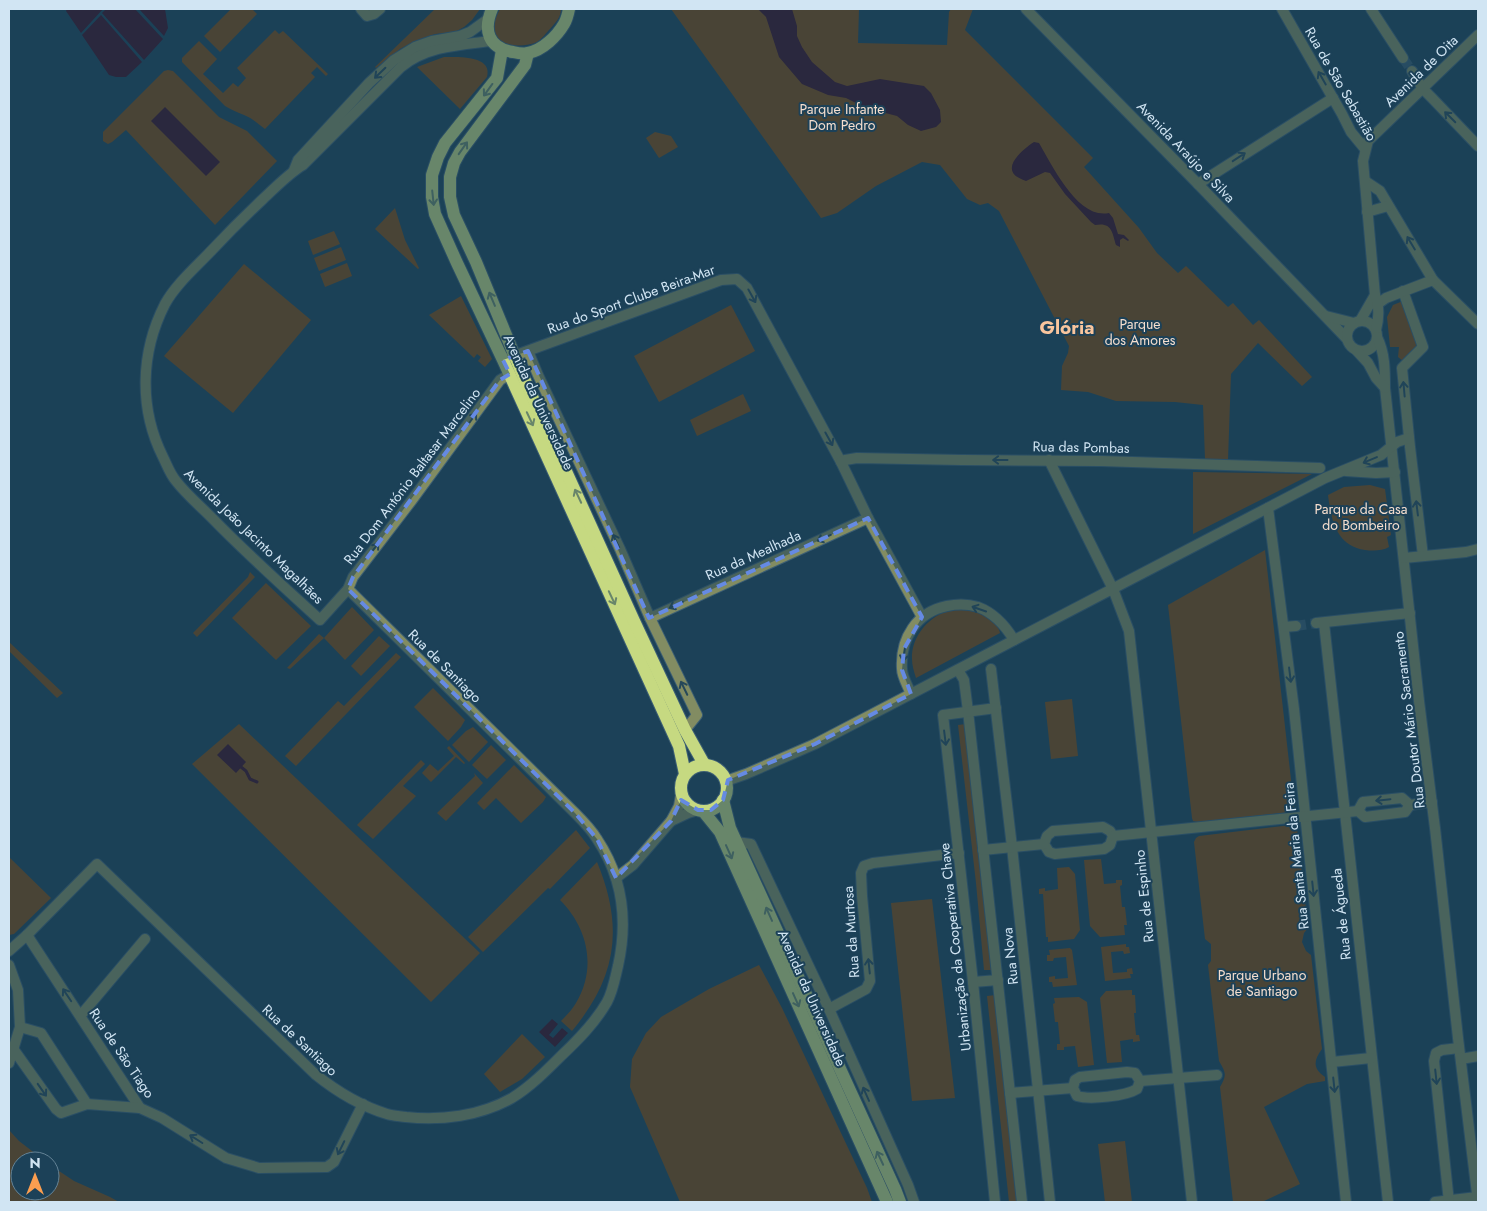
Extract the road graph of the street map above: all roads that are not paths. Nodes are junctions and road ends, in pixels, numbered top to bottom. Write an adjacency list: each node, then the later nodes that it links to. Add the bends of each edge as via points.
1 (360, 9): 2 (street, via 367,16)
2 (380, 9)
3 (570, 9): 11 (main road, via 565,23 552,40)
4 (1026, 9): 20 (street, Avenida Araújo e Silva)
5 (1282, 9): 15 (street, Rua de São Sebastião, one-way to 5)
6 (1371, 9): 12 (street)
7 (490, 14): 9 (main road, via 487,32); 18 (street, Avenida João Jacinto Magalhães, one-way to 18, via 465,34 415,47 394,60 298,160)
8 (1478, 36): 14 (street, Avenida de Oita)
9 (491, 41): 10 (main road); 18 (street, Avenida João Jacinto Magalhães, via 444,48 410,59 303,165)
10 (502, 50): 11 (main road); 33 (main road, Avenida da Universidade, one-way to 33, via 497,78 438,157 432,175 432,197 435,214 456,264)
11 (528, 53): 33 (main road, Avenida da Universidade, one-way to 11, via 483,278 454,215 450,177 460,152 525,65)
12 (1403, 58)
13 (1412, 71): 14 (street)
14 (1423, 89): 16 (street, one-way to 14); 17 (street, Avenida de Oita, via 1368,141)
15 (1333, 98): 17 (street, Rua de São Sebastião, via 1351,132); 20 (street, one-way to 15)
16 (1478, 146)
17 (1365, 149): 19 (street, Rua de São Sebastião)
18 (293, 171): 55 (street, Avenida João Jacinto Magalhães, via 181,282 166,303 148,350 146,402 157,445 175,480)
19 (1365, 181): 21 (street, via 1380,191); 22 (street, Rua de São Sebastião)
20 (1198, 184): 26 (street, Avenida Araújo e Silva)
21 (1388, 206): 22 (street); 23 (street, one-way to 21)
22 (1367, 212): 25 (street, Rua de São Sebastião)
23 (1433, 280): 24 (street); 28 (street)
24 (1403, 291): 25 (street); 36 (street, one-way to 24, via 1402,368 1423,347)
25 (1377, 299): 27 (street); 29 (street, Rua de São Sebastião)
26 (1325, 315): 27 (street); 30 (street, Avenida Araújo e Silva)
27 (1357, 322): 29 (street, via 1370,323); 30 (street, via 1348,330)
28 (1478, 324)
29 (1377, 333): 32 (street, via 1371,349); 35 (street, Rua Doutor Mário Sacramento, via 1383,348)
30 (1347, 339): 32 (street)
31 (528, 351): 33 (street, Rua do Sport Clube Beira-Mar); 39 (street, Rua do Sport Clube Beira-Mar, one-way to 39, via 721,280 737,279 747,288 788,358); 54 (street, Avenida da Universidade, one-way to 31)
32 (1357, 351): 35 (street, Rua Doutor Mário Sacramento)
33 (509, 358): 34 (main road, Avenida da Universidade); 64 (main road, Avenida da Universidade, one-way to 33)
34 (510, 374): 50 (street, Rua Dom António Baltasar Marcelino, one-way to 34, via 353,577 500,380); 66 (main road, Avenida da Universidade, one-way to 66, via 679,746)
35 (1384, 388): 37 (street, Rua Doutor Mário Sacramento)
36 (1409, 438): 37 (street); 47 (street, one-way to 36)
37 (1392, 445): 41 (street, one-way to 41, via 1381,455); 42 (street, Rua Doutor Mário Sacramento)
38 (1049, 460): 39 (street, Rua das Pombas, one-way to 39, via 857,458); 40 (street, Rua das Pombas); 51 (street, Rua de Espinho)
39 (841, 462): 44 (street, Rua do Sport Clube Beira-Mar)
40 (1320, 468)
41 (1345, 471): 42 (street); 43 (street)
42 (1395, 472): 49 (street, Rua Doutor Mário Sacramento)
43 (1268, 508): 51 (street); 57 (street, Rua Santa Maria da Feira)
44 (868, 518): 53 (street, Rua do Sport Clube Beira-Mar); 54 (street, Rua da Mealhada, one-way to 54)
45 (1478, 549): 46 (street)
46 (1466, 552): 47 (street); 48 (street)
47 (1423, 556): 49 (street)
48 (1478, 556)
49 (1404, 558): 52 (street, Rua Doutor Mário Sacramento)
50 (348, 589): 55 (street, Rua Dom António Baltasar Marcelino); 84 (street, Rua de Santiago, via 587,826)
51 (1113, 589): 58 (street); 77 (street, Rua de Espinho, via 1129,631)
52 (1410, 613): 70 (street, Rua Doutor Mário Sacramento); 74 (street, Rua de Águeda, via 1320,623)
53 (922, 617): 58 (street, one-way to 53, via 998,620 976,606 953,605); 61 (street, one-way to 61, via 913,627 904,649 902,670)
54 (650, 618): 64 (street, Avenida da Universidade, one-way to 54, via 697,715)
55 (320, 620)
56 (1296, 626): 57 (street)
57 (1284, 627): 75 (street, Rua Santa Maria da Feira, one-way to 75)
58 (1014, 640): 60 (street)
59 (991, 669): 62 (street, Rua Nova)
60 (958, 670): 61 (street); 63 (street, Rua Nova, via 964,680)
61 (911, 694): 67 (street, via 815,744)
62 (996, 708): 63 (street); 81 (street, Rua Nova)
63 (968, 711): 82 (street, Rua Nova); 83 (street, Urbanização da Cooperativa Chave, one-way to 83, via 943,715)
64 (685, 730): 65 (main road, Avenida da Universidade)
65 (704, 764): 66 (main road); 67 (main road, via 718,769)
66 (685, 774): 68 (main road, via 681,781)
67 (726, 781): 69 (main road)
68 (681, 795): 72 (main road, via 688,805); 76 (street)
69 (723, 800): 72 (main road, via 711,810); 79 (main road, Avenida da Universidade)
70 (1432, 802): 71 (street); 94 (street, Rua Doutor Mário Sacramento)
71 (1410, 804): 73 (street, via 1405,812 1365,817); 73 (street, one-way to 73, via 1402,798 1363,802)
72 (701, 811): 76 (street, via 688,813); 112 (main road, Avenida da Universidade, one-way to 112, via 720,832)
73 (1358, 811): 74 (street)
74 (1344, 812): 75 (street); 97 (street, Rua de Águeda)
75 (1306, 816): 77 (street); 99 (street, Rua Santa Maria da Feira, one-way to 99)
76 (671, 822): 84 (street, via 633,865)
77 (1151, 832): 78 (street); 102 (street, Rua de Espinho)
78 (1113, 836): 80 (street, via 1103,827 1053,831); 80 (street, via 1110,845 1104,849 1055,854 1049,852)
79 (736, 842): 91 (street, Avenida da Universidade, via 751,844); 113 (main road, Avenida da Universidade, one-way to 79)
80 (1044, 844): 81 (street)
81 (1012, 847): 82 (street); 105 (street, Rua Nova)
82 (983, 850): 89 (street, Rua Nova)
83 (959, 853): 90 (street, Urbanização da Cooperativa Chave); 91 (street, Rua da Murtosa, one-way to 83, via 866,989 870,980 861,873 864,866 872,862)
84 (616, 878): 108 (street, Rua de Santiago, via 624,922 621,953 608,1000 597,1018 536,1080 513,1097 465,1115 418,1118 388,1114)
85 (27, 935): 87 (street); 92 (street, Rua de São Tiago, one-way to 85); 108 (street, Rua de Santiago, via 97,864 315,1074 333,1089)
86 (146, 939): 92 (street)
87 (9, 951)
88 (9, 965): 93 (street, via 18,990)
89 (998, 980): 90 (street); 106 (street, Rua Nova)
90 (973, 982): 115 (street, Urbanização da Cooperativa Chave)
91 (829, 1009): 114 (street, Avenida da Universidade, one-way to 91)
92 (81, 1015): 109 (street, Rua de São Tiago)
93 (20, 1028): 95 (street); 107 (street, via 41,1033)
94 (1460, 1048): 98 (street, Rua Doutor Mário Sacramento); 111 (street, one-way to 111, via 1442,1050 1436,1053 1434,1061)
95 (14, 1050): 100 (street); 107 (street, one-way to 107, via 61,1113)
96 (1478, 1056): 98 (street)
97 (1371, 1058): 99 (street); 120 (street, Rua de Águeda)
98 (1461, 1059): 110 (street, Rua Doutor Mário Sacramento)
99 (1332, 1062): 119 (street, Rua Santa Maria da Feira, one-way to 119)
100 (9, 1063)
101 (1218, 1075): 102 (street)
102 (1179, 1078): 103 (street); 118 (street, Rua de Espinho)
103 (1140, 1081): 104 (street, via 1135,1073 1080,1077 1074,1080); 104 (street, via 1137,1090 1131,1093 1084,1098 1077,1096)
104 (1073, 1088): 105 (street)
105 (1038, 1091): 106 (street); 117 (street, Rua Nova)
106 (1010, 1093): 116 (street, Rua Nova)
107 (87, 1104): 109 (street)
108 (362, 1104): 109 (street, Rua de São Tiago, one-way to 109, via 334,1162 327,1167 278,1168 259,1168 226,1158)
109 (140, 1108)
110 (1478, 1200): 111 (street, Rua Doutor Mário Sacramento)
111 (1449, 1201): 121 (street, Rua Doutor Mário Sacramento)
112 (887, 1202)
113 (900, 1202)
114 (914, 1202)
115 (995, 1202)
116 (1022, 1202)
117 (1050, 1202)
118 (1192, 1202)
119 (1346, 1202)
120 (1388, 1202)
121 (1435, 1202)

